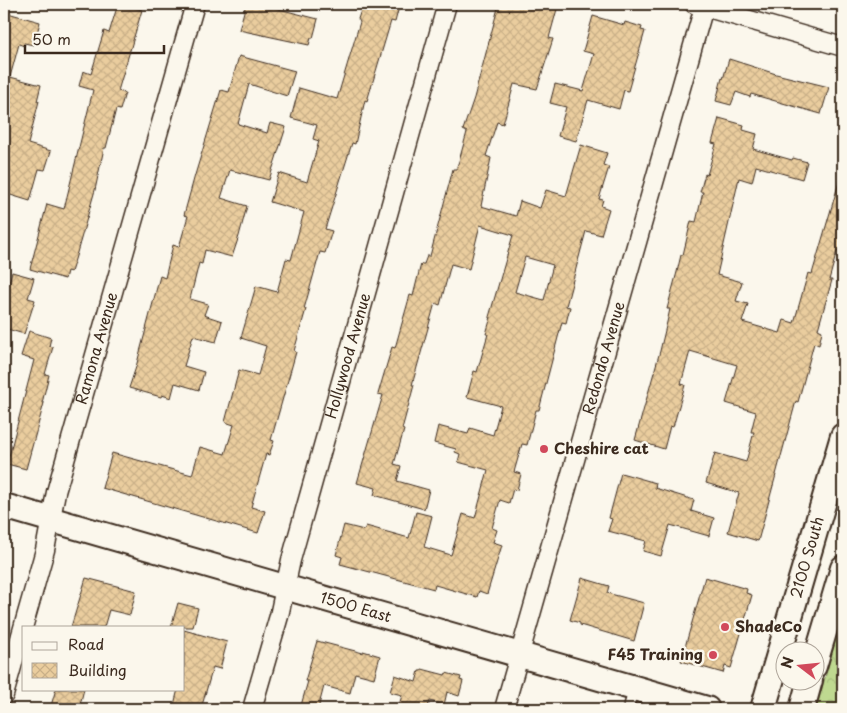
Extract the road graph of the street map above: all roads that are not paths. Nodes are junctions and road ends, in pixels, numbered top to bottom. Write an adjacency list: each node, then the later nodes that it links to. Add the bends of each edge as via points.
1 (195, 4): 7 (street, Ramona Avenue)
2 (447, 4): 9 (street, Hollywood Avenue)
3 (699, 5): 4 (street); 13 (street, Redondo Avenue)
4 (843, 47)
5 (843, 436): 20 (street, 2100 South)
6 (4, 506): 7 (street, 1500 East)
7 (50, 520): 9 (street, 1500 East); 10 (street, Ramona Avenue)
8 (843, 568): 12 (street)
9 (285, 587): 13 (street, 1500 East); 17 (street, Hollywood Avenue)
10 (24, 626)
11 (22, 631): 15 (street, Ramona Avenue)
12 (822, 640)
13 (520, 655): 16 (street, 1500 East); 18 (street, Redondo Avenue)
14 (807, 690): 21 (street)
15 (4, 695)
16 (631, 699): 19 (street, 1500 East, via 658,699)
17 (252, 709)
18 (504, 709)
19 (707, 709)
20 (764, 709)
21 (802, 709)

